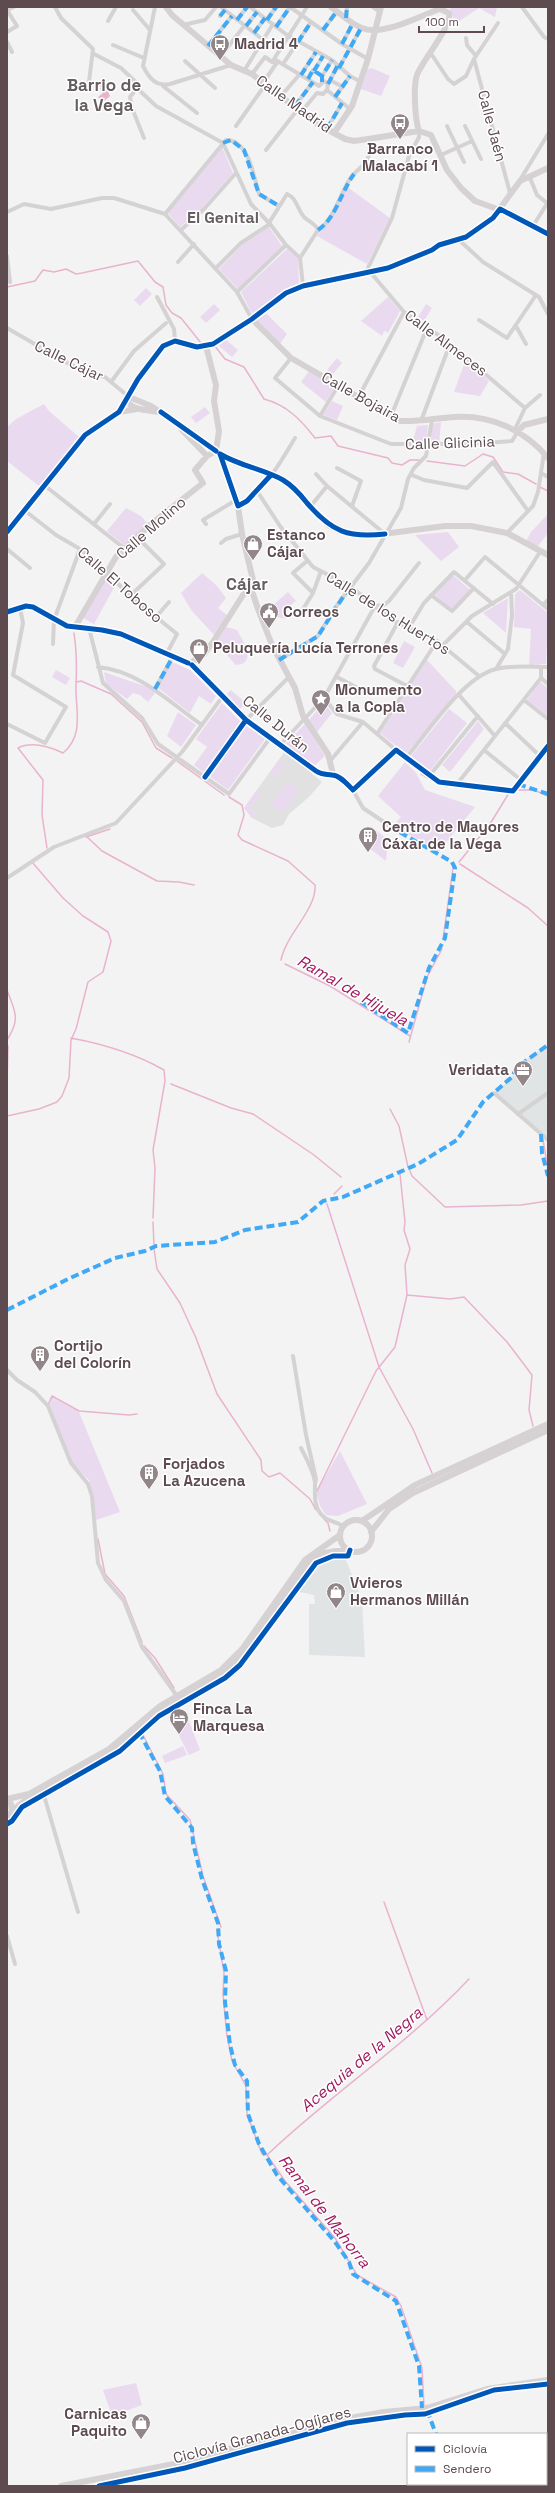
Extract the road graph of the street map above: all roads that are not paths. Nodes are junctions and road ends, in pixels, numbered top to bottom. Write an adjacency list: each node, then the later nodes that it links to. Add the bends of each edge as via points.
1 (14, 7): 17 (street)
2 (55, 7): 54 (street, via 61,18 93,49)
3 (116, 7): 26 (street)
4 (155, 7): 36 (street)
5 (216, 7): 31 (street, via 205,20)
6 (231, 7): 16 (street)
7 (248, 7): 20 (street); 27 (street)
8 (276, 7): 25 (street)
9 (290, 7): 21 (street); 32 (street)
10 (307, 7): 21 (street)
11 (347, 7): 24 (street)
12 (373, 7): 19 (street)
13 (522, 7): 44 (street)
14 (168, 8): 31 (street, Calle Madrid)
15 (333, 8): 24 (street); 37 (street)
16 (224, 9): 22 (street); 23 (street)
17 (7, 10): 39 (street, via 17,26)
18 (133, 10): 36 (street)
19 (380, 11): 35 (street, via 381,24); 38 (street)
20 (257, 12): 25 (street); 33 (street)
21 (302, 15): 28 (street); 41 (street)
22 (220, 16)
23 (232, 16): 27 (street); 49 (street)
24 (346, 18): 29 (street)
25 (266, 19): 32 (street); 40 (street)
26 (108, 20)
27 (237, 20): 33 (street)
28 (311, 22): 37 (street); 46 (street)
29 (353, 23): 34 (street); 47 (street)
30 (498, 23): 57 (street)
31 (183, 25): 49 (street, Calle Madrid)
32 (274, 25): 41 (street); 43 (street)
33 (245, 26): 40 (street); 55 (street)
34 (361, 28): 38 (street); 50 (street)
35 (390, 28): 38 (street); 51 (street, via 438,10 446,10 450,15 450,21)
36 (150, 30): 58 (street)
37 (323, 30): 47 (street)
38 (375, 31): 59 (street)
39 (7, 32)
40 (254, 33): 43 (street)
41 (287, 35): 46 (street); 62 (street, via 274,59)
42 (466, 38): 57 (street, Calle Jaén, via 467,45)
43 (262, 39): 66 (street)
44 (548, 39)
45 (7, 42): 52 (street)
46 (298, 42): 53 (street); 63 (street)
47 (342, 44): 50 (street)
48 (112, 45): 58 (street)
49 (208, 46): 55 (street, Calle Madrid)
50 (350, 49): 59 (street); 65 (street)
51 (430, 51): 57 (street, via 454,84 466,76); 95 (street, via 416,77)
52 (12, 52)
53 (316, 52): 56 (street); 69 (street)
54 (94, 54): 74 (street); 83 (street, via 121,68 137,81)
55 (220, 56): 64 (street, Calle Madrid)
56 (323, 56): 60 (street); 67 (street)
57 (475, 57): 111 (street, Calle Jaén)
58 (144, 58): 80 (street, via 143,66 147,75)
59 (368, 59): 78 (street)
60 (332, 60): 65 (street); 71 (street)
61 (185, 61): 70 (street)
62 (278, 61): 63 (street); 68 (street, via 272,62 265,57); 79 (street)
63 (283, 64): 69 (street)
64 (231, 65): 66 (street, Calle Madrid); 70 (street)
65 (339, 67): 72 (street); 77 (street)
66 (244, 71): 68 (street, Calle Madrid)
67 (314, 71): 71 (street); 73 (street)
68 (252, 74): 79 (street, Calle Madrid)
69 (301, 74): 73 (street); 85 (street)
70 (200, 76): 80 (street); 82 (street)
71 (322, 76): 76 (street)
72 (350, 76): 78 (street); 81 (street)
73 (308, 79): 75 (street)
74 (89, 82)
75 (313, 82): 76 (street, via 319,86); 88 (street)
76 (322, 82): 77 (street)
77 (329, 82): 81 (street); 84 (street)
78 (361, 82): 89 (street)
79 (264, 84): 85 (street, Calle Madrid); 91 (street)
80 (163, 86): 90 (street)
81 (343, 87): 86 (street)
82 (215, 88)
83 (138, 90): 98 (street, via 130,97); 101 (street, via 156,106)
84 (327, 90): 86 (street); 88 (street, via 323,94 317,93)
85 (281, 96): 88 (street, Calle Madrid)
86 (335, 97): 87 (street)
87 (342, 103): 89 (street); 94 (street)
88 (299, 108): 94 (street, Calle Madrid); 103 (street)
89 (350, 109): 96 (street)
90 (196, 113)
91 (236, 126)
92 (447, 126): 102 (street)
93 (465, 126): 100 (street)
94 (327, 129): 96 (street, Calle Madrid)
95 (419, 131): 99 (street, Calle Madrid); 104 (street, via 431,135); 129 (street, via 419,137 409,156 392,218)
96 (334, 133): 99 (street, Calle Madrid, via 354,141)
97 (548, 134): 110 (street)
98 (144, 138)
99 (368, 139): 120 (street, via 370,154 365,164 343,189 340,201)
100 (472, 141): 102 (street); 105 (street)
101 (223, 143): 108 (street); 113 (street, via 231,140 244,150 260,194); 116 (street)
102 (457, 148): 104 (street); 106 (street)
103 (266, 150)
104 (441, 155): 114 (street, via 447,170 475,201)
105 (481, 159)
106 (464, 162)
107 (548, 169): 109 (street)
108 (236, 173): 117 (street, via 251,204); 119 (street, via 204,209)
109 (530, 178): 110 (street); 112 (street, via 537,195)
110 (520, 181): 111 (street)
111 (510, 193): 114 (street)
112 (547, 202): 118 (street)
113 (279, 206): 117 (street); 120 (street, via 287,194 295,200 304,217 316,225)
114 (500, 209): 118 (street); 122 (street, via 473,233)
115 (7, 212): 116 (street, via 24,204 51,209 102,198 114,198)
116 (165, 214): 119 (street)
117 (270, 224): 124 (street); 128 (street, via 241,243)
118 (532, 227): 121 (street)
119 (180, 230): 123 (street)
120 (318, 230): 126 (street)
121 (548, 234)
122 (458, 239): 129 (street, via 439,244 432,250); 133 (street, via 483,262)
123 (194, 244): 127 (street); 128 (street, via 209,264)
124 (286, 245): 126 (street); 132 (street)
125 (7, 256): 130 (street)
126 (300, 258): 131 (street)
127 (178, 262)
128 (216, 268): 132 (street)
129 (368, 274): 131 (street); 135 (street, Calle Almeces)
130 (10, 282)
131 (303, 286): 137 (street, via 286,293)
132 (237, 292): 137 (street)
133 (536, 295): 136 (street); 140 (street)
134 (157, 297): 143 (street, via 174,329)
135 (404, 312): 142 (street, Calle Almeces); 152 (street)
136 (547, 312)
137 (252, 319): 146 (street); 147 (street, Calle Bojaira)
138 (479, 320): 140 (street, via 507,338)
139 (166, 323): 148 (street, via 134,351)
140 (516, 326): 145 (street)
141 (7, 328): 148 (street, Calle Cájar, via 71,365 105,377)
142 (428, 328): 144 (street, Calle Almeces); 158 (street)
143 (175, 341): 146 (street, via 197,347); 151 (street, via 163,346 138,379)
144 (450, 344): 154 (street, Calle Almeces); 161 (street)
145 (526, 344)
146 (206, 346): 166 (street, via 216,385 214,401 219,432)
147 (291, 358): 149 (street, Calle Bojaira); 157 (street, Calle Glicinia, via 275,378)
148 (111, 382): 151 (street, Calle Cájar)
149 (338, 386): 152 (street, Calle Bojaira); 157 (street)
150 (540, 395): 154 (street)
151 (129, 397): 153 (street, via 129,405); 155 (street); 156 (street)
152 (358, 398): 158 (street, Calle Bojaira)
153 (138, 408): 155 (street); 156 (street)
154 (525, 408): 163 (street)
155 (119, 412): 175 (street, via 85,435)
156 (161, 412): 162 (street)
157 (320, 416): 165 (street, Calle Glicinia, via 391,444)
158 (391, 416): 161 (street, Calle Bojaira, via 400,421)
159 (548, 419): 163 (street, via 524,425)
160 (432, 420): 161 (street, Calle Bojaira); 163 (street, Calle Bojaira, via 469,418 491,421); 165 (street)
161 (421, 421)
162 (178, 424): 166 (street); 168 (street)
163 (517, 430): 165 (street, Calle Glicinia, via 512,441); 167 (street, Calle Bojaira, via 538,445)
164 (295, 438): 172 (street)
165 (428, 445): 173 (street, via 424,461 414,468)
166 (218, 452): 168 (street); 172 (street, via 238,464); 178 (street)
167 (546, 455): 170 (street)
168 (207, 456): 190 (street, Calle Molino, via 195,470 203,483)
169 (337, 468): 180 (street, via 361,481)
170 (541, 473): 174 (street); 183 (street, via 538,492 533,506)
171 (316, 474): 176 (street)
172 (271, 475): 177 (street); 181 (street, via 292,486)
173 (412, 475): 183 (street, via 424,480 467,488 493,462); 189 (street, via 405,486 401,508)
174 (548, 477)
175 (44, 485): 182 (street); 184 (street)
176 (327, 486): 180 (street); 181 (street)
177 (257, 491): 178 (street, via 247,501); 197 (street, Calle de los Huertos)
178 (237, 503): 185 (street, via 203,520); 188 (street)
179 (110, 504): 184 (street)
180 (352, 506): 189 (street)
181 (310, 507): 189 (street, via 328,525 339,531 359,536)
182 (24, 510): 186 (street); 194 (street, Calle El Toboso, via 56,535)
183 (528, 511): 187 (street)
184 (94, 524): 192 (street)
185 (206, 524)
186 (7, 532)
187 (507, 533): 189 (street, via 471,526 445,526); 195 (street)
188 (242, 534): 191 (street); 205 (street, via 250,563)
189 (385, 534): 204 (street)
190 (137, 537): 192 (street, Calle Molino); 210 (street, via 164,564)
191 (221, 543)
192 (124, 548): 200 (street, Calle Molino)
193 (7, 549): 199 (street)
194 (80, 549): 200 (street, Calle El Toboso); 221 (street)
195 (540, 552): 196 (street); 203 (street)
196 (548, 555)
197 (307, 561): 201 (street, Calle de los Huertos); 208 (street, via 294,573)
198 (419, 563): 215 (street, via 389,601 384,605)
199 (30, 568)
200 (106, 570): 210 (street, Calle El Toboso); 225 (street, Calle Molino)
201 (321, 571): 204 (street, Calle de los Huertos); 208 (street)
202 (465, 580): 203 (street, via 485,556); 206 (street); 209 (street, via 456,573 451,573)
203 (519, 584): 207 (street); 214 (street)
204 (350, 586): 215 (street, Calle de los Huertos); 233 (street, via 318,636)
205 (252, 587): 233 (street); 234 (street, via 204,654)
206 (474, 588): 209 (street, via 452,611); 213 (street)
207 (511, 592): 213 (street); 231 (street, via 512,615)
208 (313, 593): 217 (street)
209 (431, 595): 224 (street)
210 (130, 596): 220 (street, Calle El Toboso)
211 (548, 600): 214 (street)
212 (169, 602): 220 (street)
213 (493, 604): 223 (street)
214 (543, 605): 218 (street)
215 (375, 606): 222 (street, Calle de los Huertos); 241 (street)
216 (20, 608): 219 (street); 221 (street, Calle Durán, via 33,607); 257 (street, via 23,623 13,675 66,707 45,743)
217 (303, 609)
218 (548, 609)
219 (7, 612)
220 (156, 617): 230 (street, Calle El Toboso, via 177,634)
221 (54, 620): 225 (street, Calle Durán); 228 (street)
222 (398, 622): 224 (street, Calle de los Huertos); 244 (street, via 374,666 375,669)
223 (467, 622): 229 (street); 231 (street)
224 (410, 626): 227 (street, Calle de los Huertos)
225 (75, 627): 226 (street, Calle Durán)
226 (89, 628): 230 (street, Calle Durán, via 121,634); 235 (street)
227 (437, 641): 229 (street, Calle de los Huertos); 244 (street)
228 (53, 644)
229 (442, 646): 239 (street, Calle de los Huertos)
230 (167, 653): 234 (street, Calle Durán)
231 (505, 654): 238 (street)
232 (171, 660): 245 (street)
233 (279, 660): 240 (street)
234 (191, 663): 248 (street, Calle Durán)
235 (98, 667): 245 (street, via 118,672); 267 (street, via 102,683 142,718 158,744)
236 (541, 667): 237 (street); 238 (street); 242 (street)
237 (548, 667)
238 (496, 669): 239 (street)
239 (479, 676): 247 (street)
240 (289, 677): 253 (street); 254 (street)
241 (337, 677): 246 (street, via 363,691 365,688); 249 (street)
242 (541, 678): 243 (street); 250 (street)
243 (548, 684)
244 (407, 686): 259 (street)
245 (155, 689): 258 (street)
246 (377, 694)
247 (459, 695): 251 (street); 268 (street)
248 (223, 696): 253 (street, Calle Durán); 258 (street)
249 (324, 698): 254 (street); 255 (street, via 337,714)
250 (524, 700): 252 (street); 256 (street)
251 (478, 716): 260 (street); 271 (street)
252 (548, 719)
253 (246, 720): 261 (street, Calle Durán); 272 (street)
254 (305, 720): 262 (street); 269 (street)
255 (364, 722): 259 (street); 269 (street)
256 (505, 723): 260 (street); 266 (street)
257 (7, 725)
258 (202, 725): 267 (street)
259 (376, 734): 264 (street)
260 (495, 736): 265 (street)
261 (270, 738): 262 (street, Calle Durán); 272 (street, via 229,794)
262 (280, 745): 270 (street, Calle Durán, via 320,773)
263 (548, 746): 266 (street)
264 (396, 750): 268 (street); 275 (street)
265 (484, 750): 273 (street); 274 (street)
266 (540, 756): 273 (street)
267 (177, 757): 272 (street); 277 (street, via 116,823 54,847)
268 (406, 758): 271 (street)
269 (330, 761): 270 (street)
270 (333, 774): 275 (street, via 345,781)
271 (430, 775): 274 (street, via 440,782)
272 (205, 777)
273 (521, 780): 274 (street, via 513,791)
274 (457, 784)
275 (353, 790): 276 (street, via 363,808)
276 (396, 830)
277 (7, 878)
278 (494, 1093): 280 (street)
279 (548, 1093): 280 (street)
280 (518, 1114): 281 (street)
281 (548, 1140)
282 (293, 1356): 287 (street)
283 (7, 1370): 293 (street, via 35,1392 50,1410 58,1436 71,1463 91,1491 98,1563 124,1601 142,1647)
284 (548, 1424): 288 (street, via 415,1486)
285 (548, 1430): 290 (street, via 413,1493 390,1509)
286 (301, 1448): 287 (street)
287 (315, 1483): 289 (street, via 313,1494 318,1509 325,1518)
288 (362, 1521): 289 (street, via 351,1522); 290 (street)
289 (344, 1527): 291 (street)
290 (371, 1532): 292 (street, via 371,1542 365,1549 356,1552)
291 (340, 1535): 292 (street); 293 (street, via 305,1560 229,1664)
292 (346, 1549): 294 (street, via 325,1553 308,1565 232,1668 163,1710 114,1751)
293 (177, 1696): 295 (street, via 152,1712 109,1749 29,1794)
294 (42, 1792): 296 (street); 298 (street)
295 (7, 1799): 296 (street)
296 (12, 1811): 297 (street)
297 (7, 1819)
298 (78, 1912)
299 (7, 1936): 300 (street)
300 (15, 1964)
301 (548, 2380): 302 (street, via 487,2389 427,2408 340,2419 174,2464)
302 (61, 2486)

